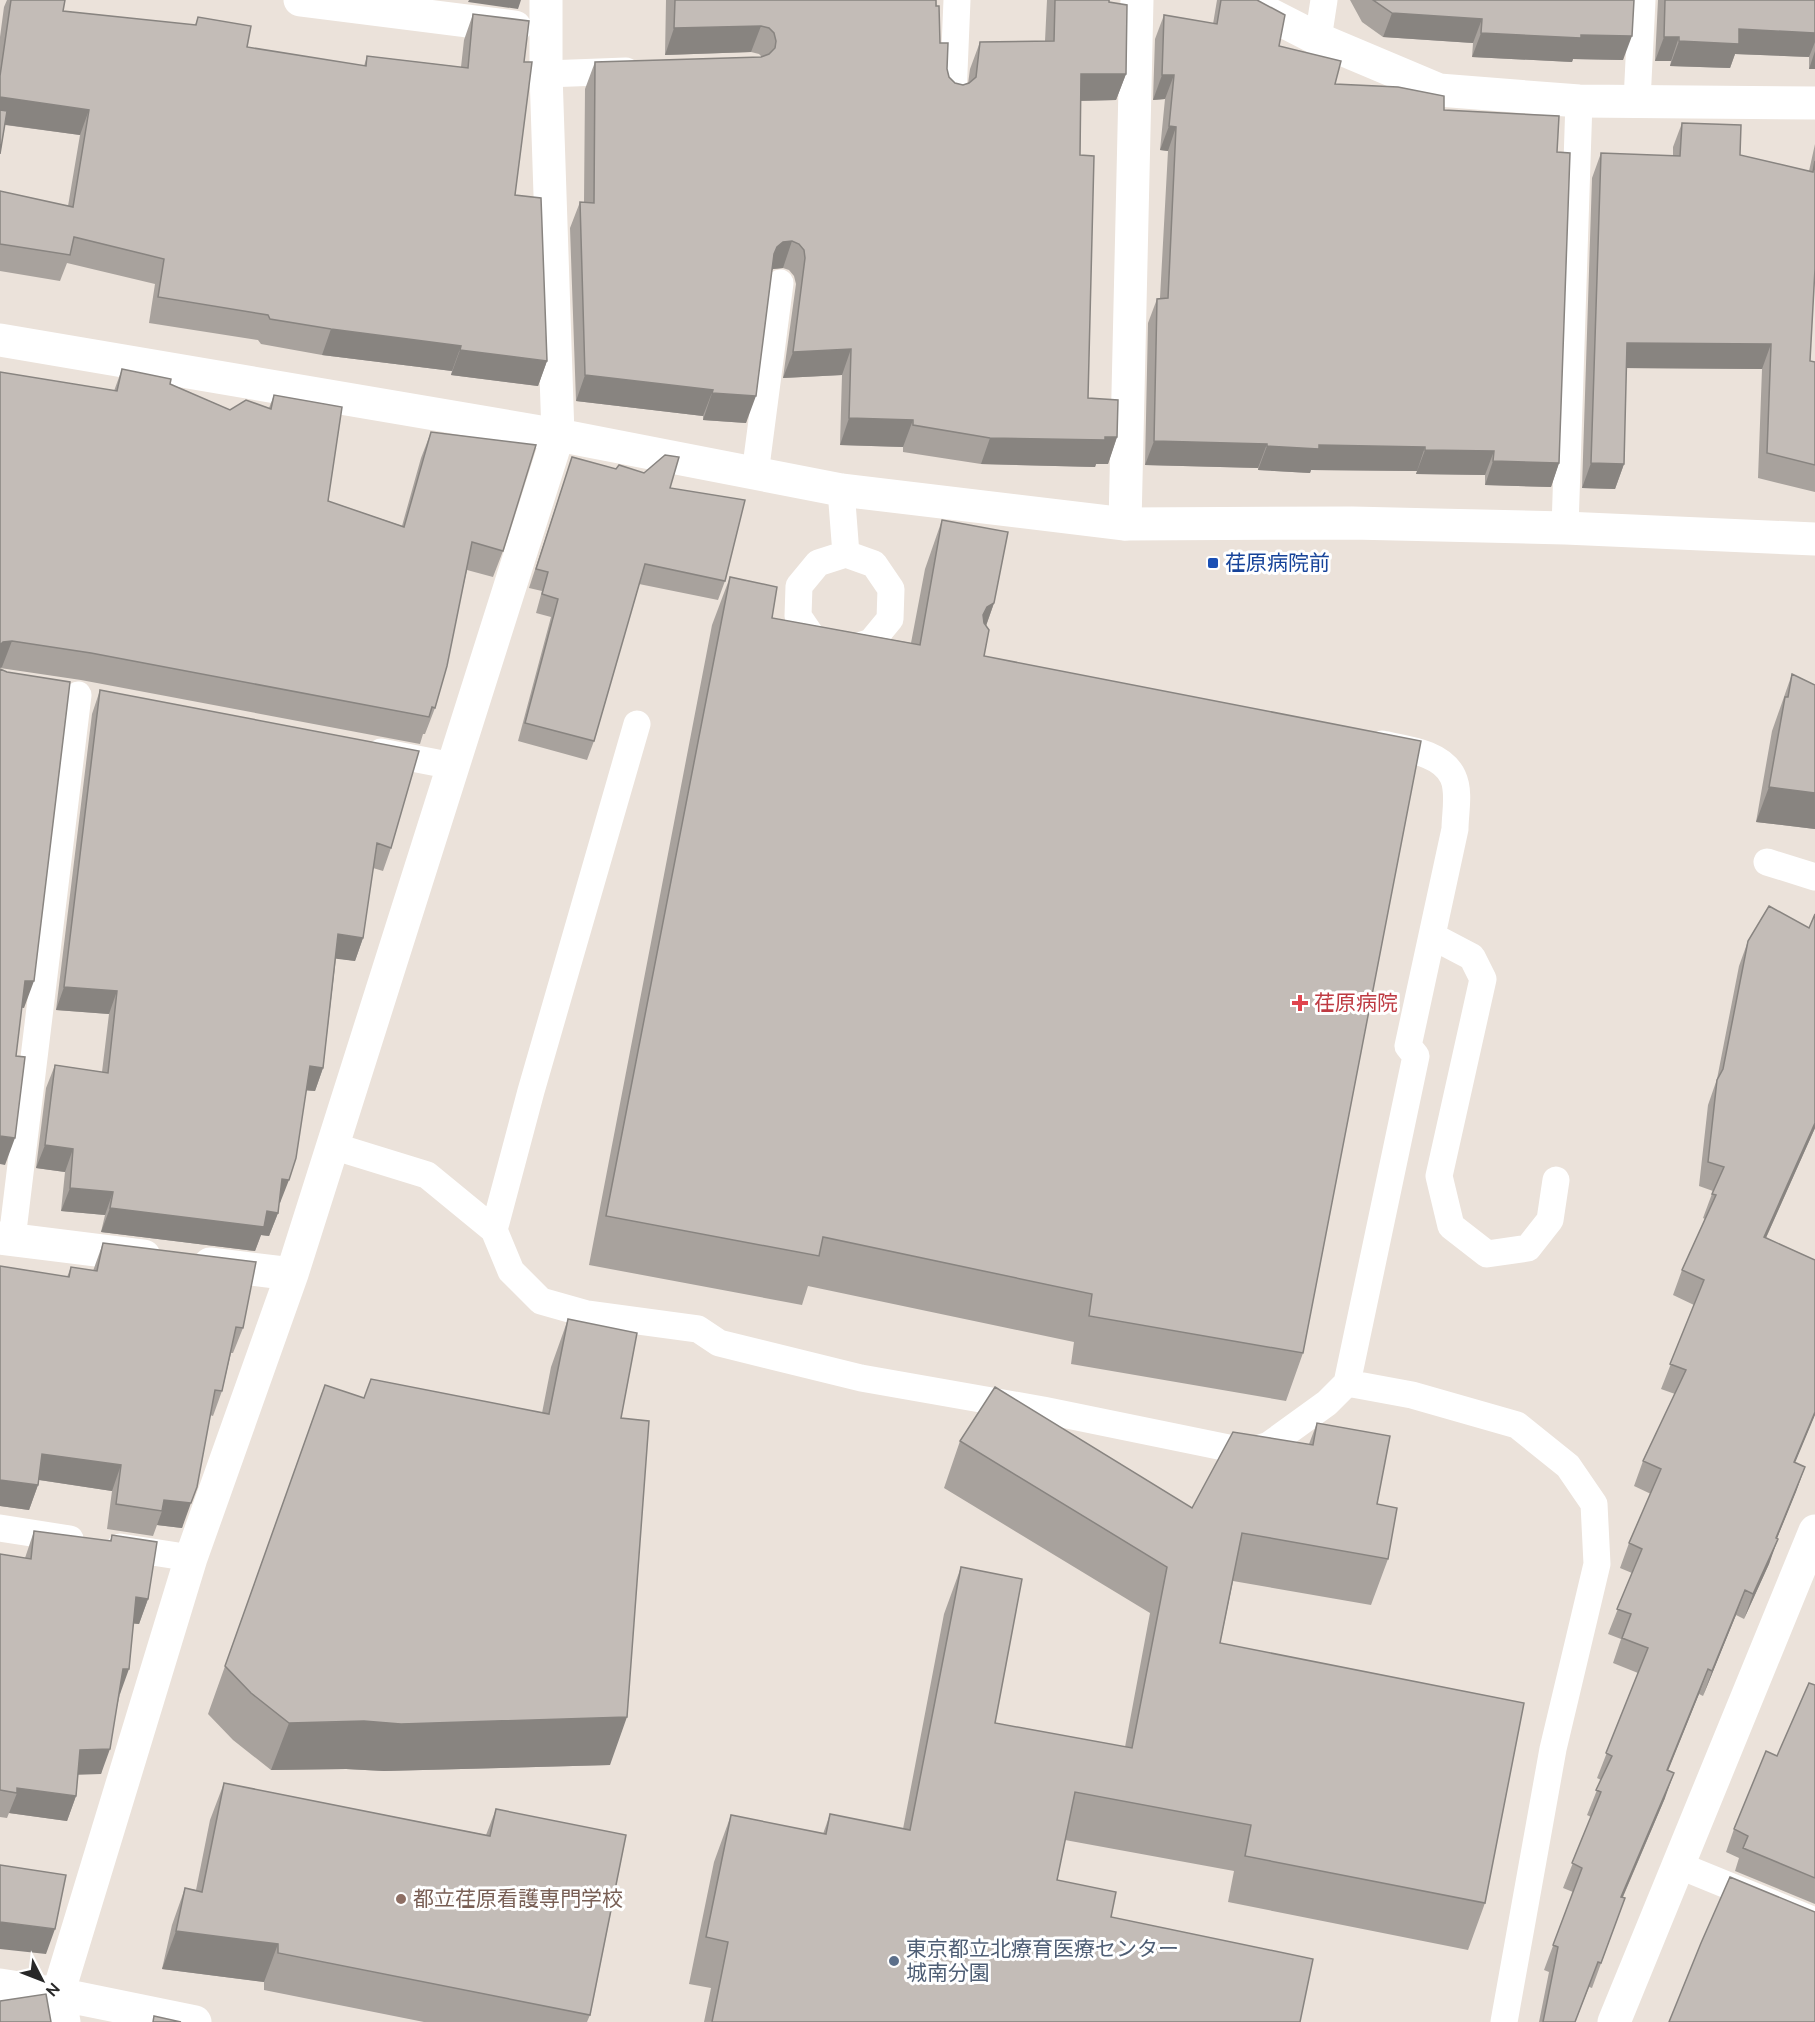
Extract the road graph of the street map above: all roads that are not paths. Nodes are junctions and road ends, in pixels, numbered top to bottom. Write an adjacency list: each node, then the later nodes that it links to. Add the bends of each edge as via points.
1 (300, 0): 7 (street)
2 (957, 0): 11 (lane)
3 (1137, 0): 20 (street)
4 (1242, 0): 8 (street)
5 (1324, 0): 8 (lane)
6 (1642, 0): 13 (lane)
7 (546, 15): 10 (street)
8 (1318, 39): 12 (street, via 1439,90)
9 (649, 70): 10 (lane)
10 (546, 74): 17 (street)
11 (952, 96)
12 (1579, 101): 13 (street); 21 (lane)
13 (1637, 101): 14 (street)
14 (1815, 103)
15 (780, 283): 18 (lane)
16 (0, 340): 17 (street)
17 (558, 435): 18 (street); 28 (street)
18 (755, 474): 19 (street)
19 (841, 490): 20 (street); 23 (lane)
20 (1125, 524): 21 (street, via 1352,523)
21 (1565, 528): 22 (street)
22 (1815, 539)
23 (846, 554)
24 (78, 695): 35 (lane)
25 (637, 724): 34 (lane)
26 (1358, 740): 31 (lane, via 1416,751 1439,761 1453,776 1455,829)
27 (359, 748): 28 (lane)
28 (453, 766): 32 (street)
29 (1767, 862): 30 (lane)
30 (1815, 877)
31 (1431, 936): 33 (lane, via 1472,957 1483,979 1439,1176 1451,1226 1487,1254 1528,1248 1550,1220); 37 (lane, via 1408,1046 1416,1056)
32 (333, 1146): 34 (lane, via 427,1174); 36 (street)
33 (1556, 1180)
34 (494, 1230): 37 (lane, via 511,1271 541,1301 587,1314 698,1329 719,1343 861,1378 1248,1452 1269,1445 1327,1403)
35 (6, 1238): 36 (street)
36 (292, 1274): 40 (street)
37 (1347, 1383): 46 (lane, via 1412,1395 1517,1425 1568,1466 1594,1504 1597,1564 1553,1749)
38 (0, 1528): 40 (lane)
39 (1815, 1531): 41 (street)
40 (191, 1558): 44 (street)
41 (1678, 1865): 42 (lane); 47 (street)
42 (1815, 1921)
43 (0, 1985): 44 (street)
44 (61, 2008): 45 (street)
45 (195, 2022)
46 (1504, 2022)
47 (1614, 2022)

